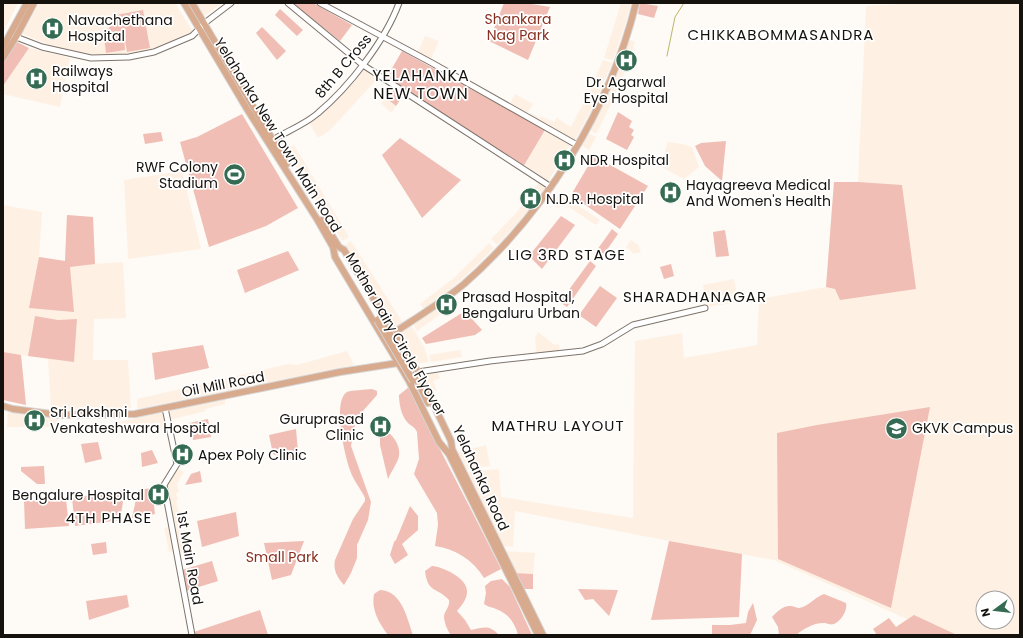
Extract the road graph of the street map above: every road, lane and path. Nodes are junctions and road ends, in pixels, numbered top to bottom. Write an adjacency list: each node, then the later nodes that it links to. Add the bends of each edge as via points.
1 (26, 3): 15 (main road)
2 (34, 3): 13 (main road)
3 (184, 3): 10 (main road, Yelahanka New Town Main Road)
4 (192, 3): 10 (main road, Yelahanka New Town Main Road)
5 (232, 3): 10 (street)
6 (288, 3): 17 (street)
7 (320, 3): 14 (street)
8 (399, 3): 14 (street, 8th B Cross)
9 (636, 3): 19 (main road, via 600,103)
10 (202, 26): 11 (main road, Yelahanka New Town Main Road); 12 (street); 18 (main road, Yelahanka New Town Main Road)
11 (203, 35): 12 (street); 18 (main road, Yelahanka New Town Main Road, via 247,109)
12 (192, 36): 13 (street, via 154,52 129,57 91,58 42,47)
13 (16, 37): 16 (main road)
14 (382, 37): 17 (street, 8th B Cross); 19 (street)
15 (3, 47)
16 (3, 58)
17 (363, 65): 18 (street, 8th B Cross, via 318,114); 20 (street)
18 (271, 141): 21 (main road, Yelahanka New Town Main Road)
19 (577, 145): 20 (main road)
20 (551, 187): 23 (main road, via 522,224 464,284)
21 (336, 247): 23 (main road, Yelahanka New Town Main Road, via 344,250); 24 (main road, Yelahanka New Town Main Road, via 335,257); 27 (main road, Mother Dairy Circle Flyover, bridge)
22 (706, 308): 27 (street, via 634,325 602,344 583,351 490,361)
23 (394, 333): 24 (main road); 25 (main road)
24 (384, 340): 26 (main road, Yelahanka New Town Main Road)
25 (408, 357): 26 (main road); 27 (main road)
26 (398, 363): 27 (main road); 29 (main road, Oil Mill Road, via 340,372)
27 (414, 378): 30 (main road, Mother Dairy Circle Flyover)
28 (3, 406): 29 (main road, Oil Mill Road, via 59,415 135,414)
29 (165, 408): 31 (street, 1st Main Road, via 177,464 164,485)
30 (450, 452): 32 (main road, Yelahanka Road); 33 (main road, Yelahanka Road)
31 (192, 635)
32 (538, 635)
33 (543, 635)

